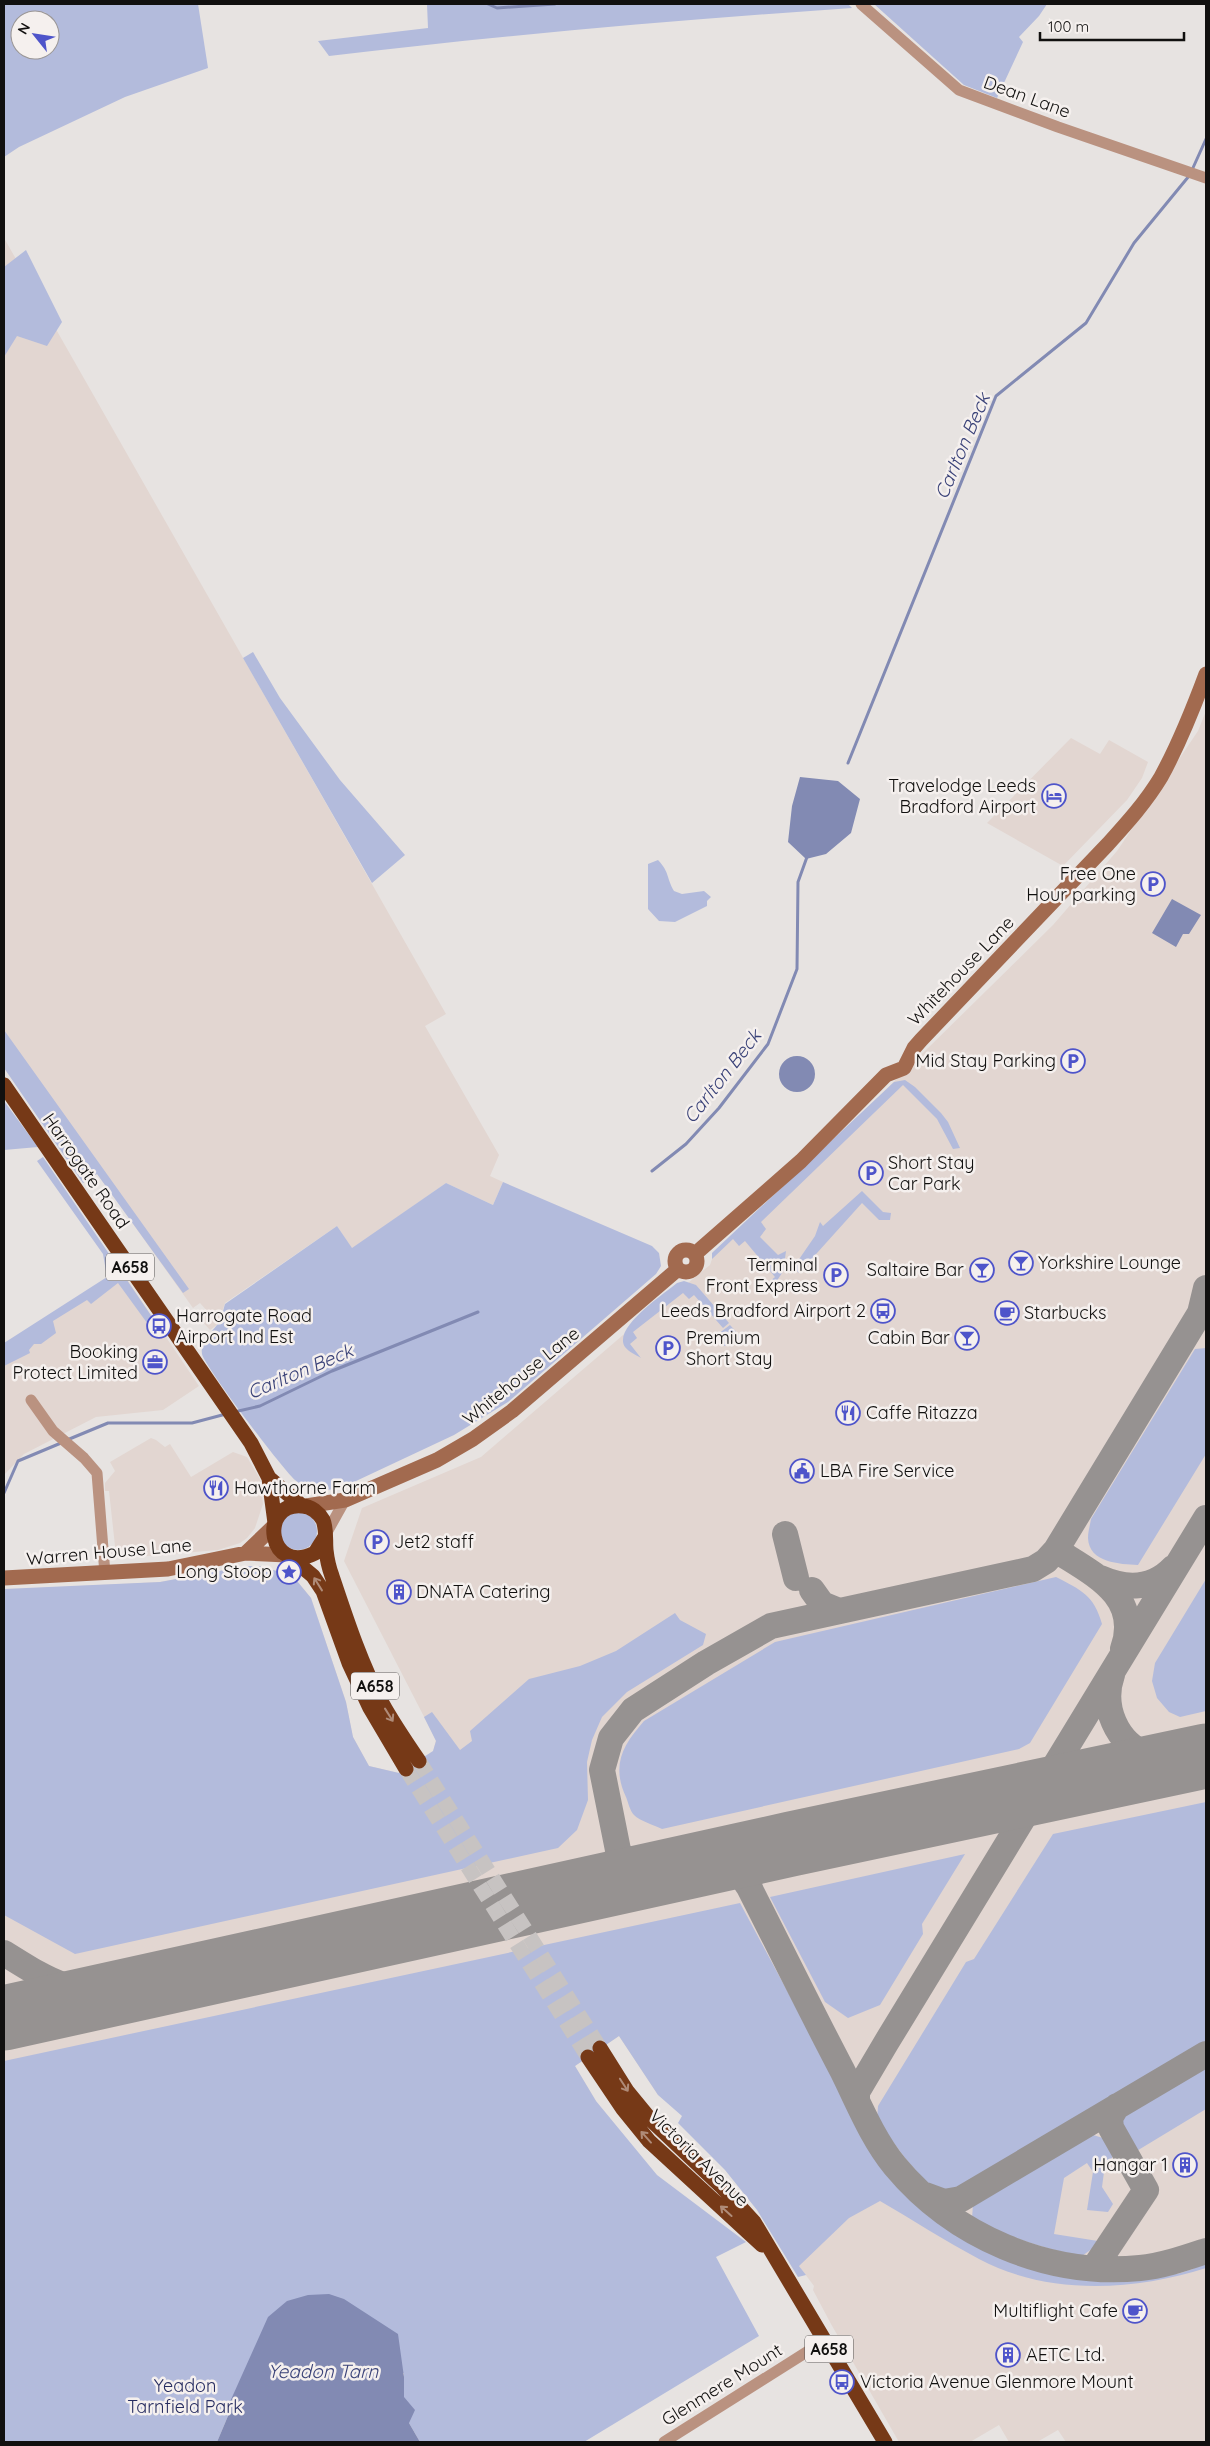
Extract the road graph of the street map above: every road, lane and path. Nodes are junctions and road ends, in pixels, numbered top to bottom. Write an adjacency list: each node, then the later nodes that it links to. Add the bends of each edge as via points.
1 (861, 4): 2 (street, Dean Lane, via 959,90)
2 (1203, 177)
3 (1206, 674): 7 (street, Whitehouse Lane, via 1177,745 1160,778 1137,811 921,1040 904,1068 886,1075 800,1162 695,1254 698,1261 692,1271 687,1273 678,1269 512,1411 437,1460)
4 (4, 1085): 6 (highway, Harrogate Road / A658, via 251,1443)
5 (31, 1400): 13 (street, via 53,1430 97,1473)
6 (269, 1478): 8 (highway, Harrogate Road / A658); 9 (highway, Harrogate Road / A658)
7 (344, 1500): 8 (street, Whitehouse Lane); 10 (street)
8 (304, 1506): 9 (highway, via 286,1509); 10 (highway, via 316,1511 322,1519)
9 (274, 1524): 11 (street); 12 (highway, via 274,1540)
10 (325, 1536): 12 (highway, via 322,1546 307,1557); 15 (highway, A658, via 330,1568)
11 (246, 1553): 12 (street, Warren House Lane); 13 (street, Warren House Lane, via 168,1569)
12 (288, 1556): 15 (highway, A658, one-way to 12, via 323,1591 313,1576)
13 (105, 1574): 14 (street, Warren House Lane)
14 (4, 1578)
15 (355, 1660): 16 (highway, A658, one-way to 16); 17 (highway, A658, via 370,1708)
16 (419, 1760)
17 (406, 1769)
18 (594, 2052): 19 (highway, Victoria Avenue / A658, via 650,2119 754,2222)
19 (824, 2341): 20 (street, Glenmere Mount); 21 (highway, Victoria Avenue / A658)
20 (664, 2442)
21 (885, 2442)

